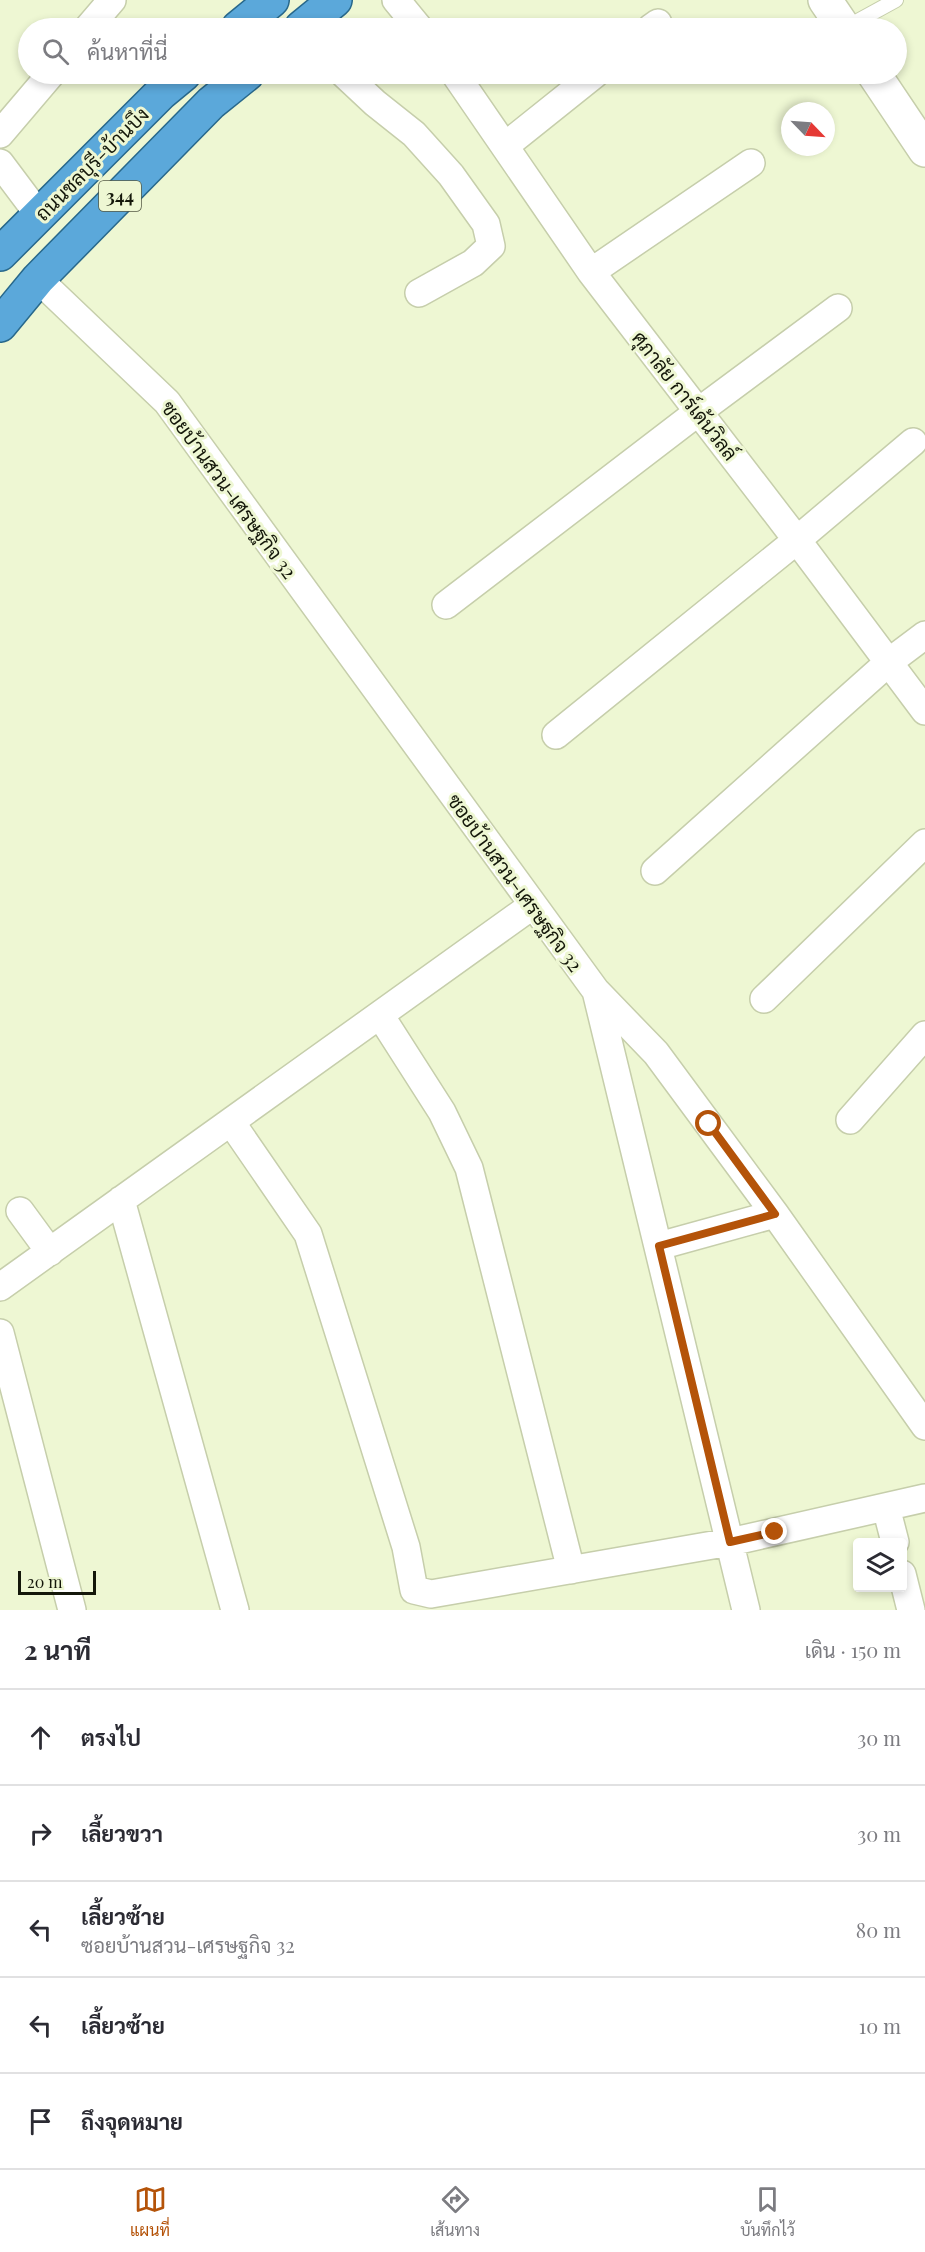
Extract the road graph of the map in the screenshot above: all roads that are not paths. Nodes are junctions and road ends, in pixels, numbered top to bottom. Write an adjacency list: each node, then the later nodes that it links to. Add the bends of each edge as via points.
1 (112, 0): 7 (street)
2 (272, 0): 8 (highway)
3 (335, 0): 9 (highway)
4 (396, 0): 10 (street)
5 (825, 0): 11 (street)
6 (896, 0): 12 (lane)
7 (97, 18)
8 (250, 18)
9 (313, 18)
10 (411, 18)
11 (838, 18)
12 (863, 18)
13 (42, 84): 20 (street)
14 (172, 84): 25 (highway, ถนนชลบุรี-บ้านบึง / 344)
15 (235, 84): 28 (highway, 344, via 211,103)
16 (354, 84): 29 (street, via 414,134 452,175 486,224 491,246 473,263)
17 (462, 84): 21 (street, ศุภาลัย การ์เด้นวิลล์)
18 (582, 84): 21 (street)
19 (881, 84): 22 (street)
20 (0, 134)
21 (505, 146): 27 (street, ศุภาลัย การ์เด้นวิลล์)
22 (925, 150)
23 (751, 163): 27 (street)
24 (0, 164): 25 (street)
25 (39, 215): 26 (highway, ถนนชลบุรี-บ้านบึง / 344)
26 (0, 254)
27 (591, 272): 32 (street, ศุภาลัย การ์เด้นวิลล์)
28 (38, 279): 31 (highway, 344); 42 (street, ซอยบ้านสวน-เศรษฐกิจ 32, via 167,402)
29 (419, 293)
30 (838, 308): 32 (street)
31 (0, 325)
32 (698, 412): 34 (street, ศุภาลัย การ์เด้นวิลล์); 35 (street)
33 (914, 442): 34 (street)
34 (797, 540): 37 (street, ศุภาลัย การ์เด้นวิลล์); 39 (street)
35 (446, 605)
36 (925, 635): 37 (street)
37 (889, 662): 38 (street, ศุภาลัย การ์เด้นวิลล์); 41 (street)
38 (925, 711)
39 (556, 735)
40 (925, 843): 44 (street)
41 (655, 871)
42 (533, 905): 43 (street, ซอยบ้านสวน-เศรษฐกิจ 32); 45 (street)
43 (596, 991): 51 (street, via 656,1053); 52 (street, ซอยบ้านสวน-เศรษฐกิจ 32)
44 (764, 999)
45 (380, 1015): 48 (street); 61 (street, via 442,1112 469,1168)
46 (925, 1035): 47 (street)
47 (850, 1120)
48 (231, 1122): 49 (street); 61 (street, via 308,1234 406,1547 414,1590 431,1594)
49 (121, 1200): 53 (street); 64 (street)
50 (20, 1211): 53 (street)
51 (775, 1214): 52 (street); 56 (street)
52 (659, 1246): 60 (street, ซอยบ้านสวน-เศรษฐกิจ 32)
53 (50, 1252): 54 (street)
54 (0, 1287)
55 (0, 1332): 63 (street)
56 (925, 1426)
57 (925, 1498): 58 (street)
58 (886, 1507): 59 (street); 60 (street)
59 (894, 1538)
60 (730, 1542): 61 (street); 65 (street, ซอยบ้านสวน-เศรษฐกิจ 32)
61 (571, 1570)
62 (907, 1592): 66 (street)
63 (72, 1610)
64 (235, 1610)
65 (746, 1610)
66 (911, 1610)

